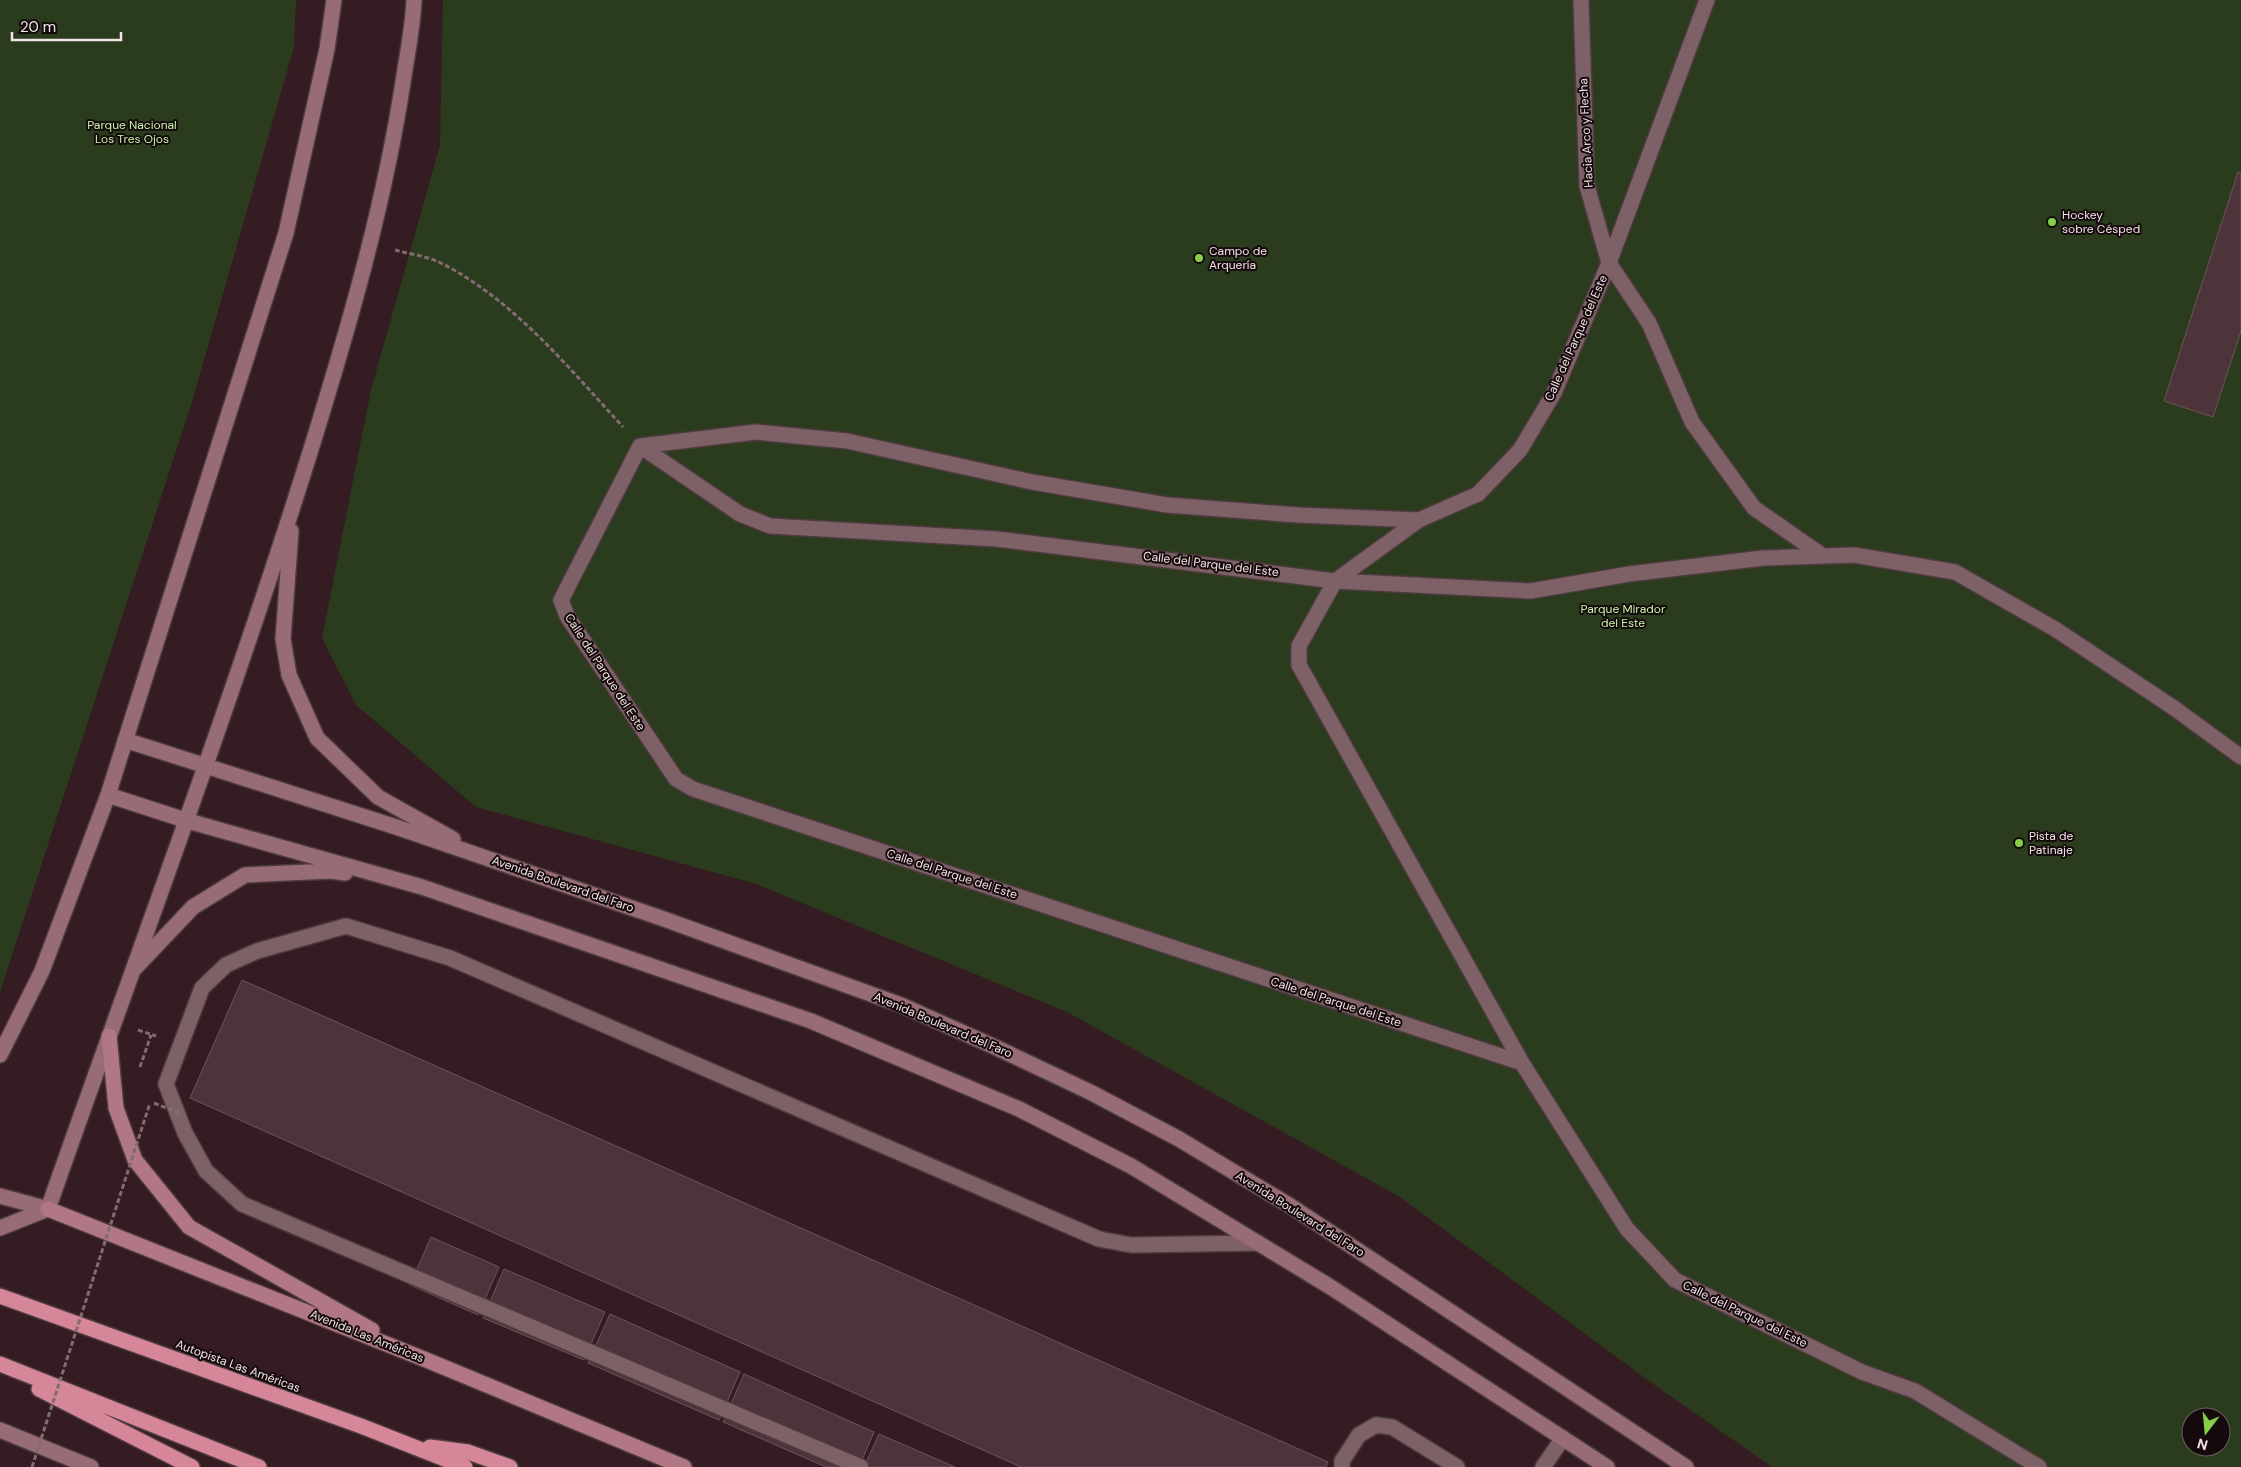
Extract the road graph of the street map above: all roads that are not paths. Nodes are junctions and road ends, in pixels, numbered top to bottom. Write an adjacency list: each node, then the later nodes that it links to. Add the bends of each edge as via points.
1 (334, 0): 11 (street, via 327,49 286,233)
2 (414, 0): 7 (street, via 392,150 356,303)
3 (1580, 0): 5 (lane, Hacia Arco y Flecha, via 1587,186)
4 (1707, 0): 5 (lane, Calle del Parque del Este)
5 (1609, 263): 8 (lane, Calle del Parque del Este, via 1554,393 1520,450 1478,494); 9 (lane, Hacia Arco y Flecha, via 1649,323 1692,422 1754,508)
6 (640, 446): 8 (lane, via 756,432 847,441 1032,482 1167,505); 10 (lane, Calle del Parque del Este, via 740,514 770,526 997,539); 21 (lane, Calle del Parque del Este, via 561,600 567,616 676,779 693,789)
7 (292, 509): 13 (street); 16 (street, via 283,639 289,675 317,738 378,797)
8 (1419, 520): 10 (lane, Calle del Parque del Este)
9 (1824, 556): 10 (lane, via 1753,559 1629,574 1530,591); 12 (lane, via 1854,555 1955,572 2055,629)
10 (1335, 581): 21 (lane, via 1299,646 1299,665)
11 (125, 740): 13 (street, Avenida Boulevard del Faro); 14 (street)
12 (2241, 757)
13 (205, 766): 15 (street); 16 (street, Avenida Boulevard del Faro)
14 (108, 795): 15 (street); 20 (street, via 42,971)
15 (188, 821): 17 (street); 18 (street)
16 (487, 857): 44 (street, Avenida Boulevard del Faro, via 901,1005 1090,1092 1179,1139 1292,1207)
17 (422, 887): 18 (street, via 331,871 246,875 193,906); 25 (street, via 830,1028 1019,1109 1131,1166)
18 (131, 972): 19 (street)
19 (109, 1036): 23 (street); 27 (main road, via 116,1108 135,1160 189,1227)
20 (0, 1055)
21 (1522, 1063): 45 (lane, Calle del Parque del Este, via 1627,1230 1675,1280 1862,1372 1916,1391)
22 (0, 1196): 23 (street)
23 (48, 1209): 24 (street); 27 (main road, Avenida Las Américas)
24 (0, 1228)
25 (1258, 1243): 31 (street); 40 (lane, via 1131,1245 1099,1239 450,958 346,926 257,951 226,965 202,988 166,1084 185,1133 206,1171 242,1204)
26 (0, 1296): 32 (highway, Autopista Las Américas)
27 (424, 1358): 39 (main road, Avenida Las Américas)
28 (0, 1364): 36 (highway)
29 (0, 1369): 35 (highway)
30 (0, 1430): 34 (street)
31 (1563, 1438): 33 (street); 43 (lane)
32 (406, 1443): 37 (highway, Autopista Las Américas); 38 (highway, via 468,1452)
33 (1600, 1465)
34 (91, 1467)
35 (192, 1467)
36 (259, 1467)
37 (464, 1467)
38 (510, 1467)
39 (684, 1467)
40 (861, 1467)
41 (1342, 1467): 42 (lane, via 1342,1461 1359,1435 1376,1425 1392,1427)
42 (1456, 1467)
43 (1543, 1467)
44 (1686, 1467)
45 (2039, 1467)

